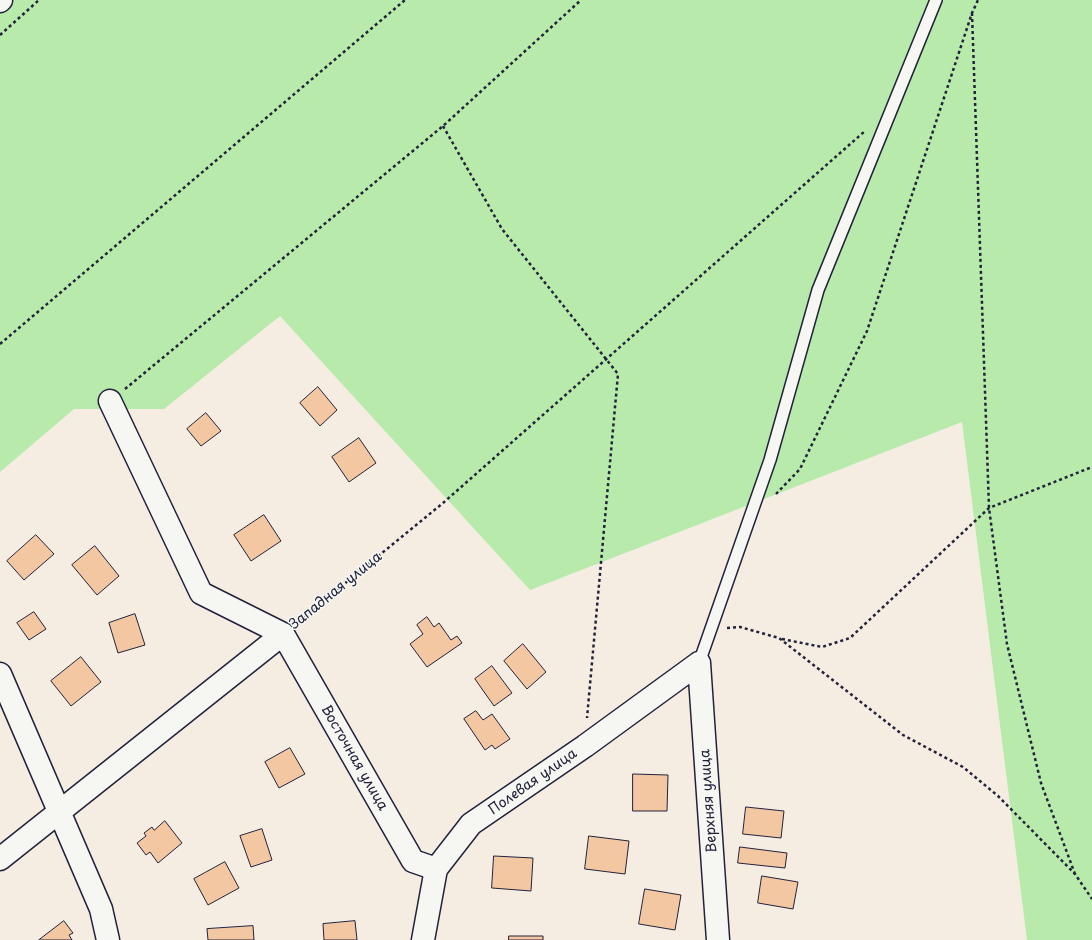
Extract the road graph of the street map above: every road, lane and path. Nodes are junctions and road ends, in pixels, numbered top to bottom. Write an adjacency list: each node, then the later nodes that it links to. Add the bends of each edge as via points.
1 (39, 0): 7 (path)
2 (405, 0): 10 (path)
3 (581, 0): 8 (path)
4 (936, 0): 16 (lane, via 818,290 770,460)
5 (978, 0): 6 (path)
6 (972, 13): 14 (path, via 867,331 800,469); 15 (path)
7 (0, 34)
8 (443, 126): 11 (path, via 502,229); 12 (path)
9 (868, 129): 11 (path, Западная улица)
10 (0, 344)
11 (606, 359): 17 (path, Западная улица, via 443,503); 21 (path, via 618,374)
12 (110, 401): 17 (street, via 201,593)
13 (1092, 467): 15 (path)
14 (774, 495)
15 (989, 508): 18 (path, via 850,638 822,647); 25 (path, via 1009,652 1041,783)
16 (711, 631): 18 (path, via 740,627); 19 (lane)
17 (283, 634): 22 (street, Западная улица); 24 (street, Восточная улица, via 413,861)
18 (779, 638): 25 (path, via 903,735 963,767 998,796)
19 (699, 663): 21 (street, Полевая улица); 29 (street, Верхняя улица)
20 (0, 674): 22 (street)
21 (585, 746): 24 (street, Полевая улица, via 471,824)
22 (59, 814): 23 (street, Западная улица); 27 (street, via 101,909)
23 (0, 859)
24 (436, 869): 28 (street, Полевая улица)
25 (1075, 874): 26 (path)
26 (1092, 899)
27 (108, 940)
28 (423, 940)
29 (718, 940)

